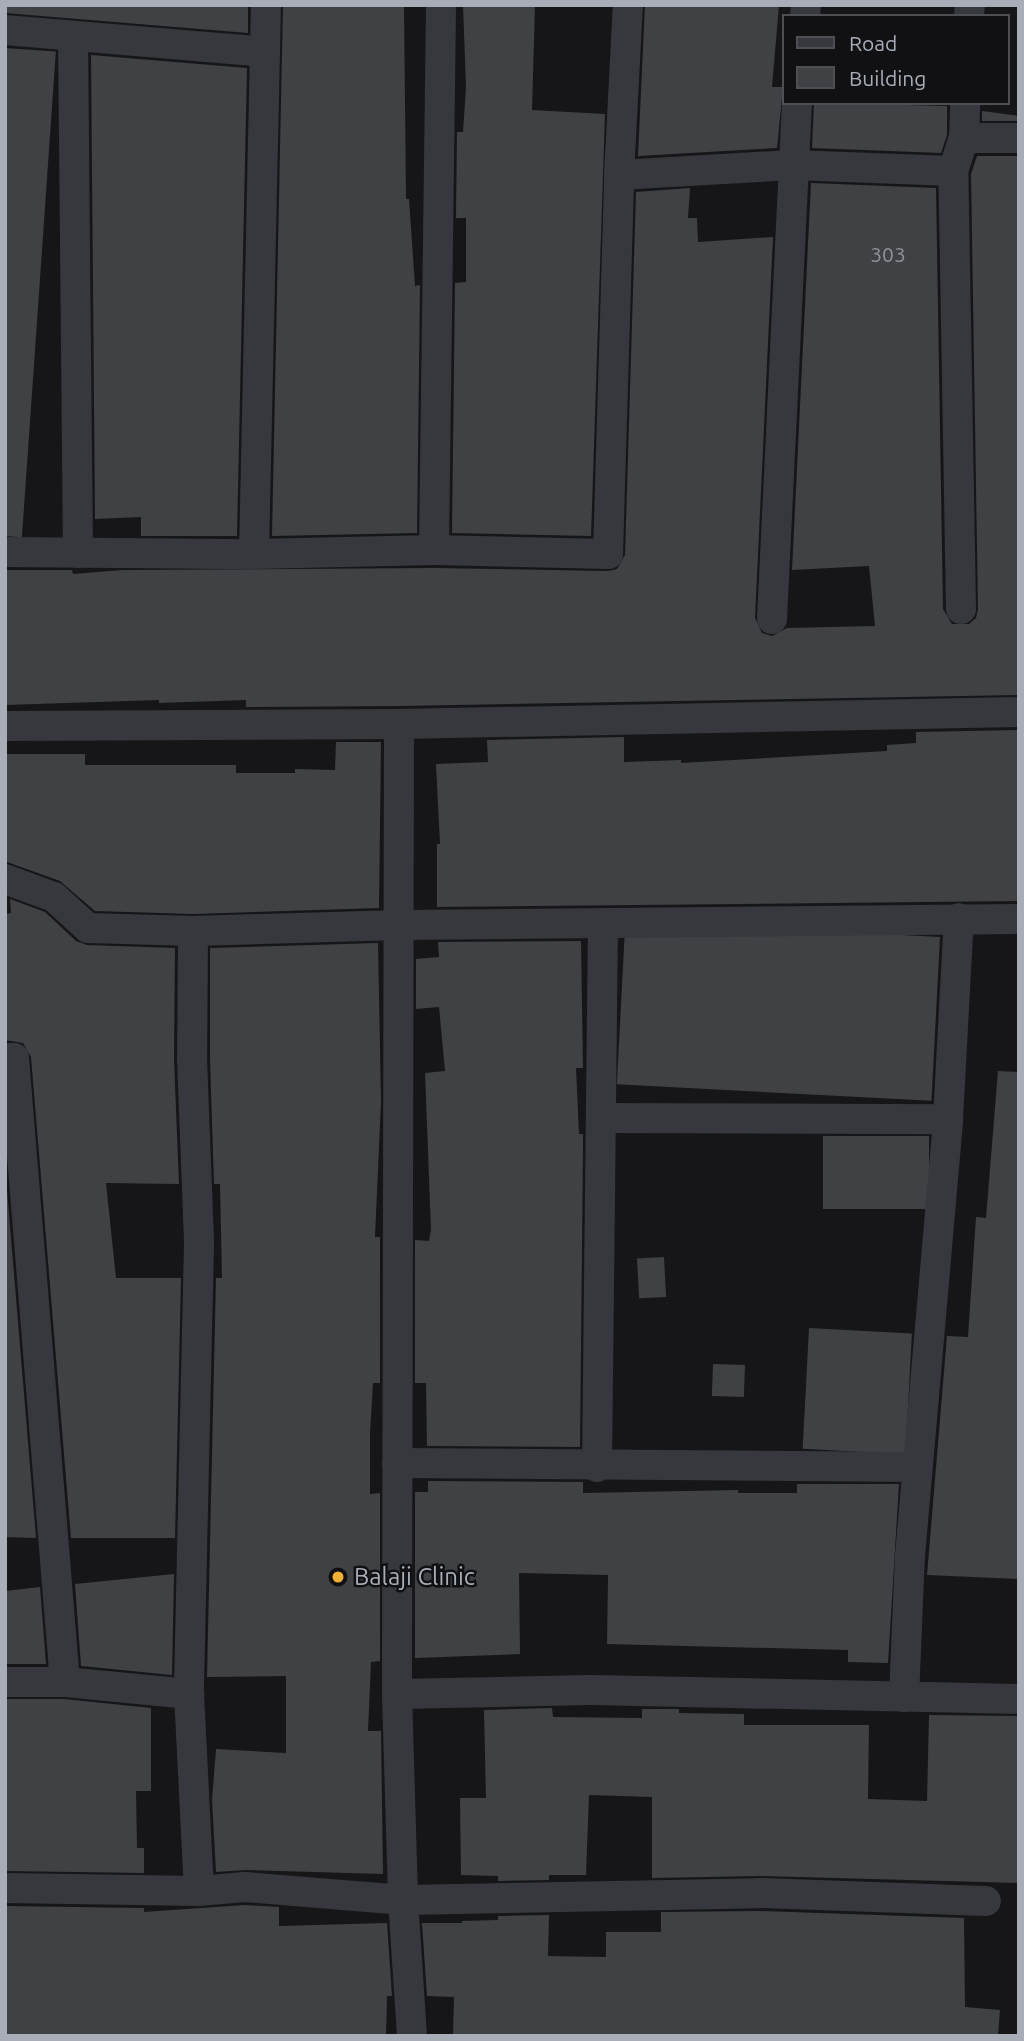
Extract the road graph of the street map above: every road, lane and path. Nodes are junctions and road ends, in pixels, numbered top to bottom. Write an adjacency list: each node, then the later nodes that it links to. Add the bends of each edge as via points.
1 (266, 5): 6 (street)
2 (441, 5): 14 (street)
3 (628, 5): 13 (street)
4 (5, 30): 5 (street)
5 (73, 36): 6 (street); 16 (street)
6 (265, 51): 17 (street)
7 (797, 105): 11 (street)
8 (965, 105): 9 (street)
9 (964, 138): 10 (street); 12 (street)
10 (1019, 138)
11 (792, 165): 12 (street); 13 (street); 19 (street)
12 (953, 171): 18 (street)
13 (619, 175): 14 (street, via 608,554)
14 (434, 550): 17 (street)
15 (5, 552): 16 (street)
16 (78, 553): 17 (street)
17 (254, 554)
18 (961, 609)
19 (772, 619)
20 (1019, 712): 21 (street)
21 (399, 724): 22 (street); 27 (street)
22 (5, 726)
23 (5, 878): 28 (street, via 54,897 88,928)
24 (959, 918): 25 (street); 26 (street); 31 (street)
25 (1019, 919)
26 (603, 924): 27 (street); 30 (street)
27 (399, 925): 28 (street); 32 (street)
28 (192, 931): 37 (street, via 199,1244)
29 (5, 1058): 36 (street, via 14,1058)
30 (601, 1118): 31 (street); 33 (street)
31 (948, 1119): 34 (street)
32 (397, 1463): 33 (street); 38 (street)
33 (597, 1467): 34 (street)
34 (917, 1467): 39 (street)
35 (5, 1682): 36 (street)
36 (65, 1682): 37 (street)
37 (189, 1694): 42 (street)
38 (397, 1694): 39 (street, via 591,1690); 43 (street)
39 (904, 1697): 40 (street)
40 (1019, 1699)
41 (5, 1888): 42 (street)
42 (199, 1891): 43 (street, via 245,1887)
43 (403, 1900): 44 (street, via 759,1893); 45 (street)
44 (986, 1901)
45 (412, 2036)

